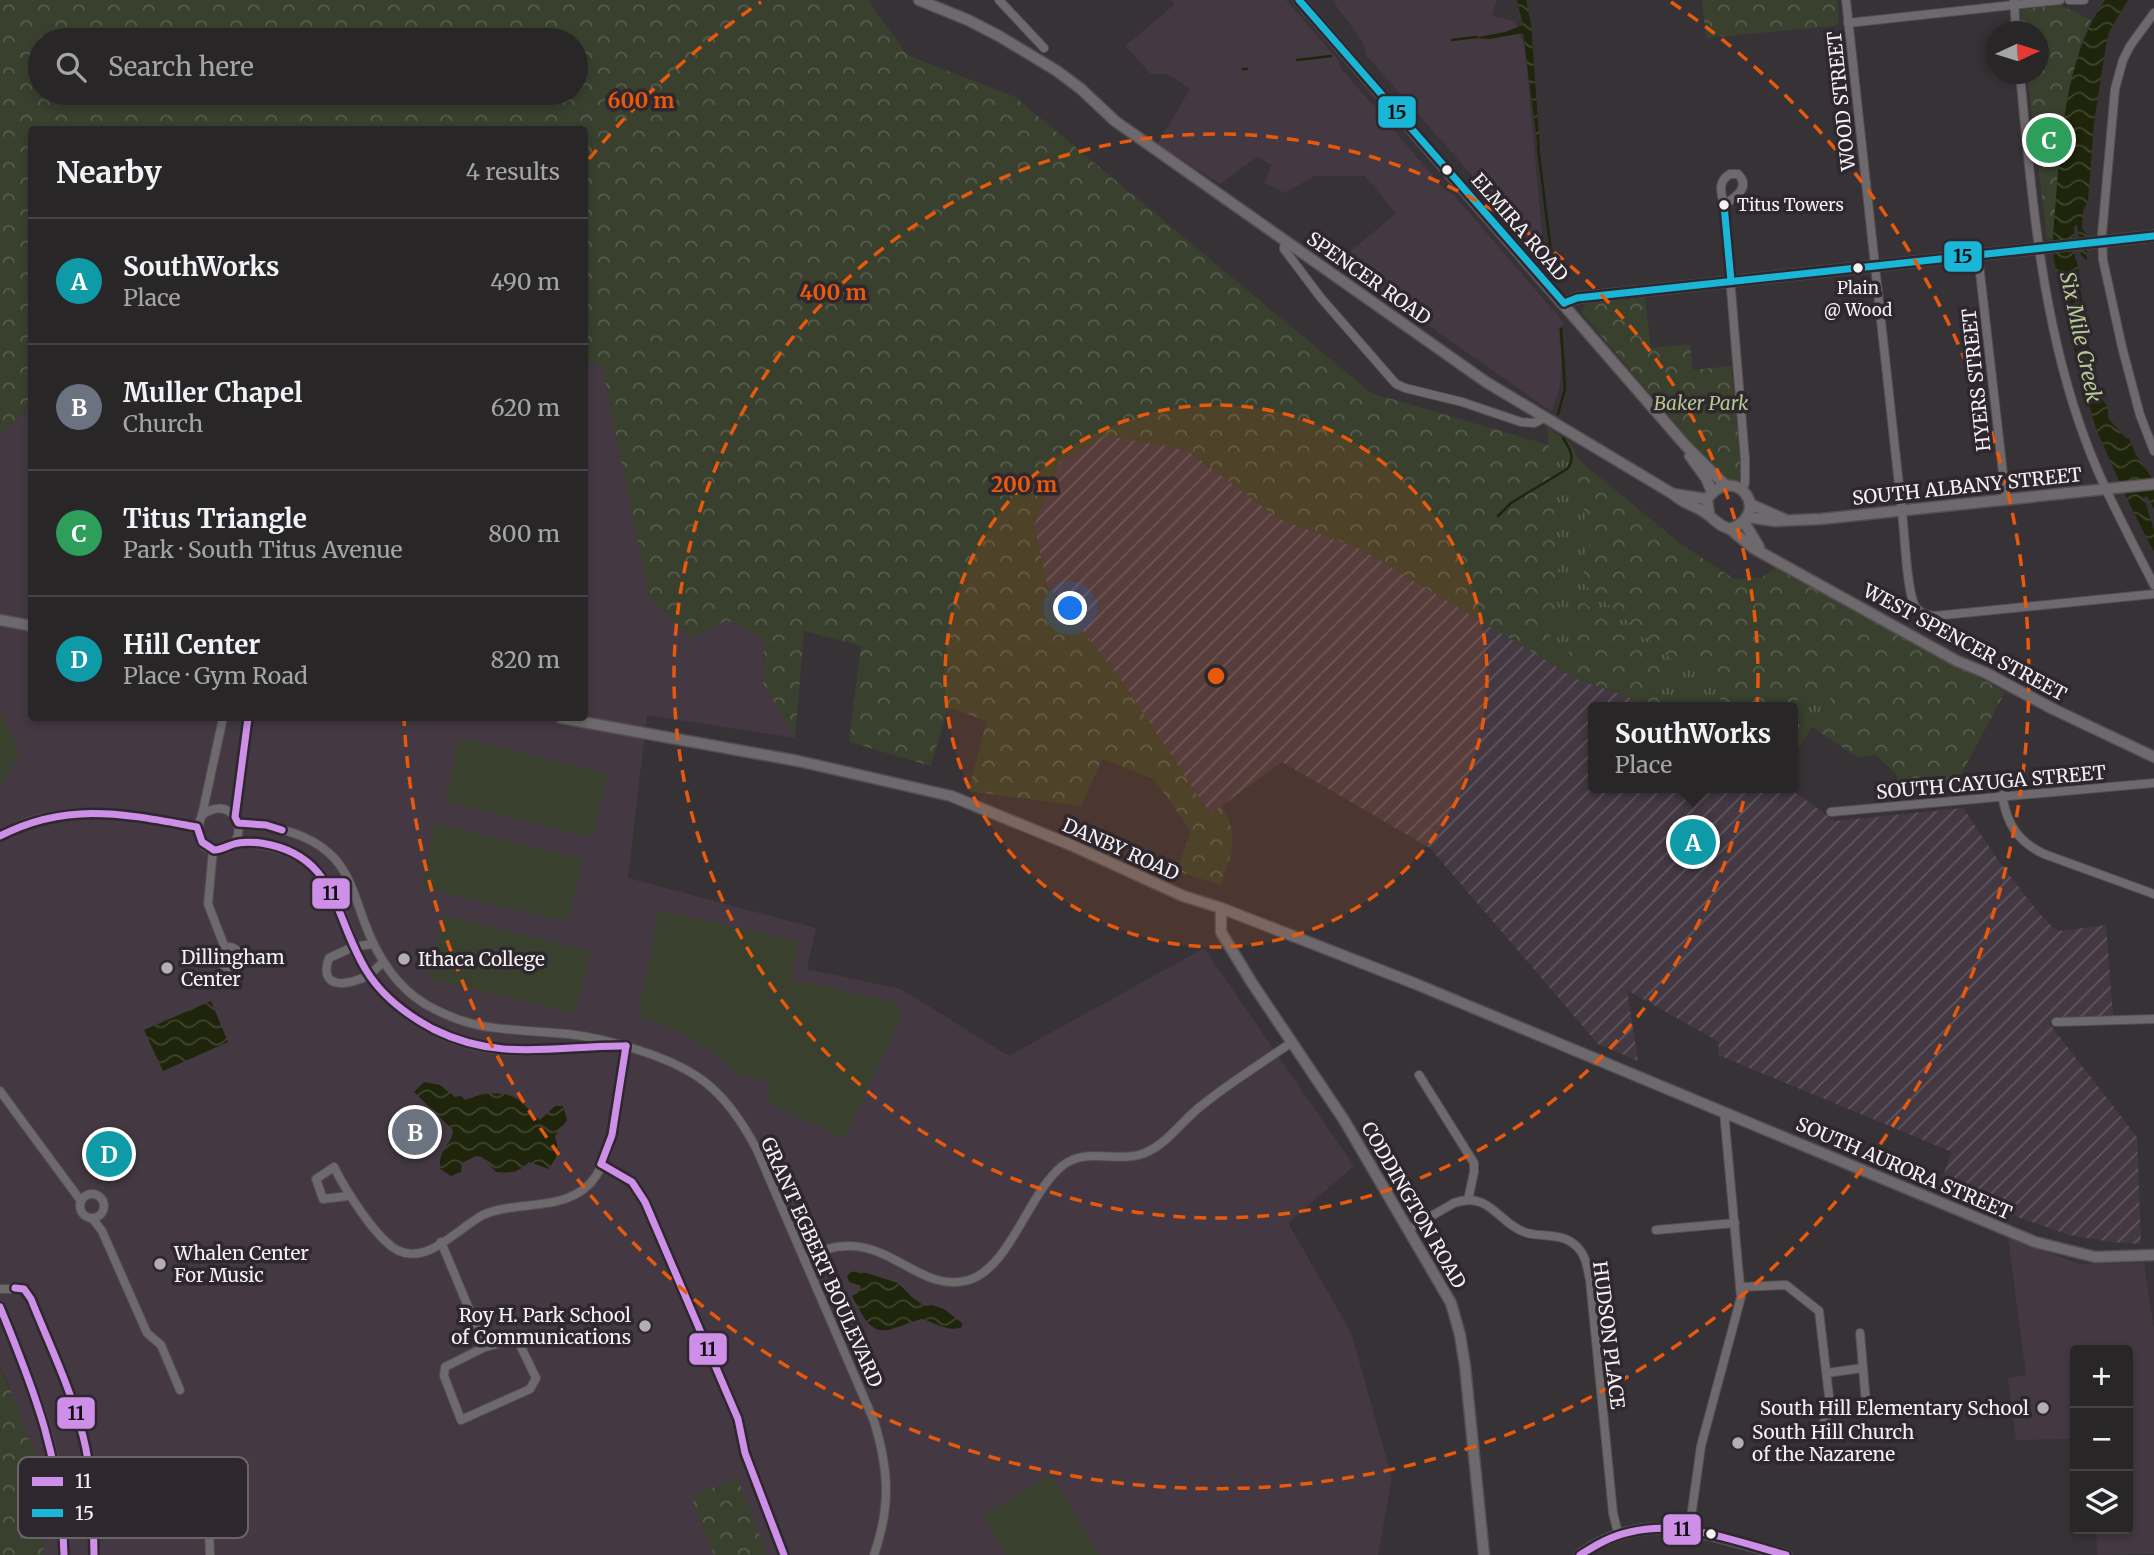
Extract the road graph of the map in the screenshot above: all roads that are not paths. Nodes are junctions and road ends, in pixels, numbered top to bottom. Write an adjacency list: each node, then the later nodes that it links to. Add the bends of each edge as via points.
1 (919, 0): 16 (street, SPENCER ROAD, via 968,20 1057,71 1115,121)
2 (999, 0): 12 (street)
3 (1299, 0): 22 (street, ELMIRA ROAD)
4 (1846, 0): 11 (street, WOOD STREET)
5 (2060, 0): 8 (street)
6 (2069, 0): 7 (street)
7 (2084, 1)
8 (2014, 2): 10 (street); 11 (street)
9 (2154, 13): 17 (street, via 2130,46 2115,89)
10 (2015, 21)
11 (1848, 23): 20 (street, WOOD STREET)
12 (1044, 48)
13 (2021, 84): 18 (street)
14 (1724, 205): 21 (street)
15 (2154, 236): 17 (street)
16 (1285, 240): 23 (street, SPENCER ROAD); 23 (street, via 1283,249 1290,259 1396,384 1521,422)
17 (2102, 242): 18 (street); 25 (street, via 2122,347)
18 (2038, 249): 19 (street); 28 (street, via 2080,428)
19 (1978, 256): 20 (street); 32 (street, HYERS STREET)
20 (1874, 267): 21 (street); 34 (street, WOOD STREET)
21 (1731, 281): 22 (street); 29 (street, via 1745,472)
22 (1564, 303): 24 (street, ELMIRA ROAD)
23 (1544, 418): 30 (street, SPENCER ROAD)
24 (1686, 446): 27 (street, ELMIRA ROAD); 31 (street, ELMIRA ROAD)
25 (2154, 451)
26 (2154, 484): 28 (street, SOUTH ALBANY STREET)
27 (1725, 485): 29 (street); 31 (street)
28 (2110, 488): 32 (street, SOUTH ALBANY STREET); 40 (street)
29 (1742, 490): 33 (street)
30 (1673, 494): 31 (street, SPENCER ROAD); 35 (street, SPENCER ROAD)
31 (1710, 496): 35 (street)
32 (2006, 500): 34 (street, SOUTH ALBANY STREET)
33 (1750, 504): 36 (street, SOUTH ALBANY STREET); 37 (street)
34 (1902, 510): 36 (street, SOUTH ALBANY STREET); 41 (street, WOOD STREET, via 1911,594 1921,613 1934,616)
35 (1709, 514): 38 (street, WEST SPENCER STREET, via 1715,523)
36 (1784, 519): 37 (street, SOUTH ALBANY STREET)
37 (1745, 520): 38 (street); 39 (street, WEST SPENCER STREET)
38 (1730, 529): 39 (street, WEST SPENCER STREET)
39 (1763, 552): 47 (street, WEST SPENCER STREET, via 1957,662)
40 (2154, 585)
41 (2154, 594)
42 (0, 620): 43 (street)
43 (28, 625)
44 (222, 721): 51 (street)
45 (248, 721): 52 (street)
46 (578, 721): 58 (street, DANBY ROAD, via 798,761 951,796)
47 (2154, 757)
48 (2154, 783): 49 (street, SOUTH CAYUGA STREET)
49 (2002, 795): 50 (street, SOUTH CAYUGA STREET); 57 (street, via 2007,820 2029,846)
50 (1831, 812)
51 (202, 815): 52 (street, via 219,808); 53 (street)
52 (237, 820): 55 (street); 59 (street, GRANT EGBERT BOULEVARD, via 295,834 334,857)
53 (197, 827): 54 (street, via 80,813 37,819); 56 (street, via 200,840)
54 (0, 836)
55 (234, 844): 56 (street); 60 (street, GRANT EGBERT BOULEVARD, via 259,843 303,858 335,895)
56 (213, 850): 61 (street, via 208,904)
57 (2154, 894)
58 (1221, 908): 66 (street, CODDINGTON ROAD, via 1221,932); 69 (street, DANBY ROAD)
59 (373, 944): 60 (street); 62 (street, GRANT EGBERT BOULEVARD)
60 (353, 947): 63 (street, GRANT EGBERT BOULEVARD); 63 (street, via 329,958 328,978 345,984)
61 (225, 948)
62 (383, 962): 63 (street); 67 (street, GRANT EGBERT BOULEVARD, via 424,1003 473,1026 572,1034)
63 (369, 975): 67 (street, GRANT EGBERT BOULEVARD, via 407,1014 469,1044 550,1051)
64 (2154, 1019): 65 (street)
65 (2056, 1022)
66 (1292, 1042): 78 (street, CODDINGTON ROAD); 82 (street, via 1199,1107 1146,1153 1086,1155 1067,1162 1047,1182 997,1260 973,1279 935,1280 863,1246 826,1250)
67 (626, 1046): 72 (street, via 611,1135); 82 (street, GRANT EGBERT BOULEVARD, via 689,1070 725,1100 757,1150)
68 (1419, 1075): 74 (street, via 1474,1163)
69 (1647, 1080): 71 (street, SOUTH AURORA STREET)
70 (0, 1091): 75 (street)
71 (1724, 1112): 77 (street); 81 (street, SOUTH AURORA STREET, via 2035,1242 2095,1257)
72 (601, 1164): 80 (street, via 588,1185 572,1195 486,1214); 99 (street, via 632,1182 645,1202 738,1419 745,1453)
73 (349, 1196): 73 (street, via 334,1167 316,1179 323,1199); 80 (street, via 398,1250 415,1255)
74 (1468, 1200): 78 (street); 96 (street, HUDSON PLACE, via 1487,1204 1516,1229 1571,1242 1584,1257)
75 (81, 1201): 76 (street, via 83,1214); 76 (street, via 92,1194 103,1202 100,1214)
76 (92, 1218): 90 (street)
77 (1735, 1223): 79 (street); 83 (street)
78 (1409, 1229): 101 (street, CODDINGTON ROAD, via 1445,1290 1460,1335)
79 (1656, 1230)
80 (441, 1242): 87 (street)
81 (2154, 1255)
82 (804, 1259): 100 (street, GRANT EGBERT BOULEVARD, via 883,1449 887,1499)
83 (1740, 1287): 89 (street, via 1786,1285 1819,1311); 95 (street, via 1701,1446)
84 (0, 1289): 94 (street, via 24,1289 32,1299 77,1412)
85 (0, 1307): 93 (street)
86 (1860, 1333): 88 (street)
87 (485, 1347): 87 (street, via 513,1340 536,1378 530,1389 461,1420 444,1376 445,1367)
88 (1863, 1368): 89 (street); 91 (street)
89 (1827, 1373): 92 (street, via 1830,1405)
90 (180, 1390)
91 (1866, 1403)
92 (1822, 1424)
93 (55, 1457)
94 (86, 1457)
95 (1689, 1532): 96 (street, via 1660,1527); 98 (street)
96 (1618, 1533): 97 (street)
97 (1594, 1545): 102 (street); 103 (street)
98 (1780, 1554)
99 (784, 1555)
100 (874, 1555)
101 (1484, 1555)
102 (1580, 1555)
103 (1600, 1555)

